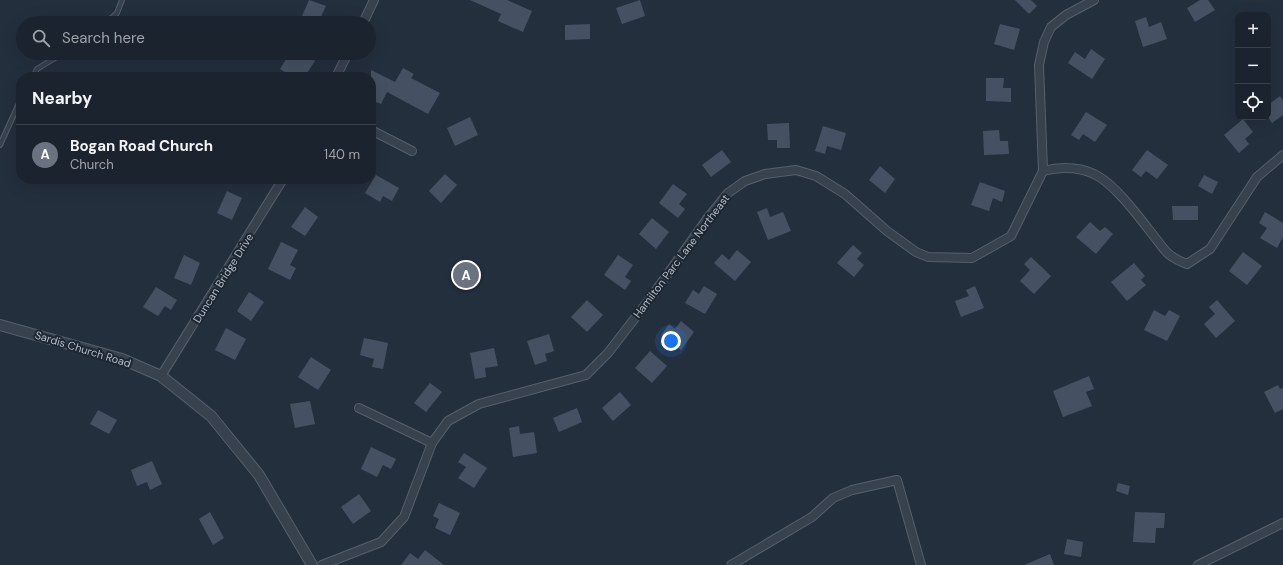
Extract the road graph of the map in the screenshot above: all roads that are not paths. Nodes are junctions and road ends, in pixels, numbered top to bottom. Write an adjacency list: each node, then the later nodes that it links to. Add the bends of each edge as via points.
1 (122, 0): 4 (lane)
2 (374, 0): 5 (street)
3 (1094, 0): 15 (street, Hamilton Parc Lane Northeast, via 1066,15 1051,28 1044,42 1039,65)
4 (114, 16)
5 (366, 16)
6 (52, 60): 8 (lane)
7 (344, 60): 9 (street)
8 (36, 72)
9 (338, 72)
10 (16, 110): 12 (lane)
11 (376, 133): 13 (street)
12 (0, 145)
13 (412, 151)
14 (1283, 155): 15 (street, via 1257,177 1210,249 1187,264 1171,258 1118,193 1094,174 1071,168)
15 (1043, 171): 20 (street, Hamilton Parc Lane Northeast, via 1011,236 972,258 928,257 916,252 887,231 845,194 816,176 796,170 765,174 745,181 728,193 706,219 652,296 608,353 586,375 479,404 448,421)
16 (280, 184): 18 (street, Duncan Bridge Drive)
17 (0, 324): 18 (street, Sardis Church Road, via 122,359)
18 (161, 376): 22 (street, Sardis Church Road, via 211,416 259,475)
19 (359, 408): 20 (street)
20 (432, 443): 23 (street, Hamilton Parc Lane Northeast, via 404,518 381,542)
21 (1283, 523): 26 (street)
22 (312, 565)
23 (322, 565)
24 (731, 565): 25 (street, via 812,517 833,498 852,490 897,480)
25 (920, 565)
26 (1198, 565)

